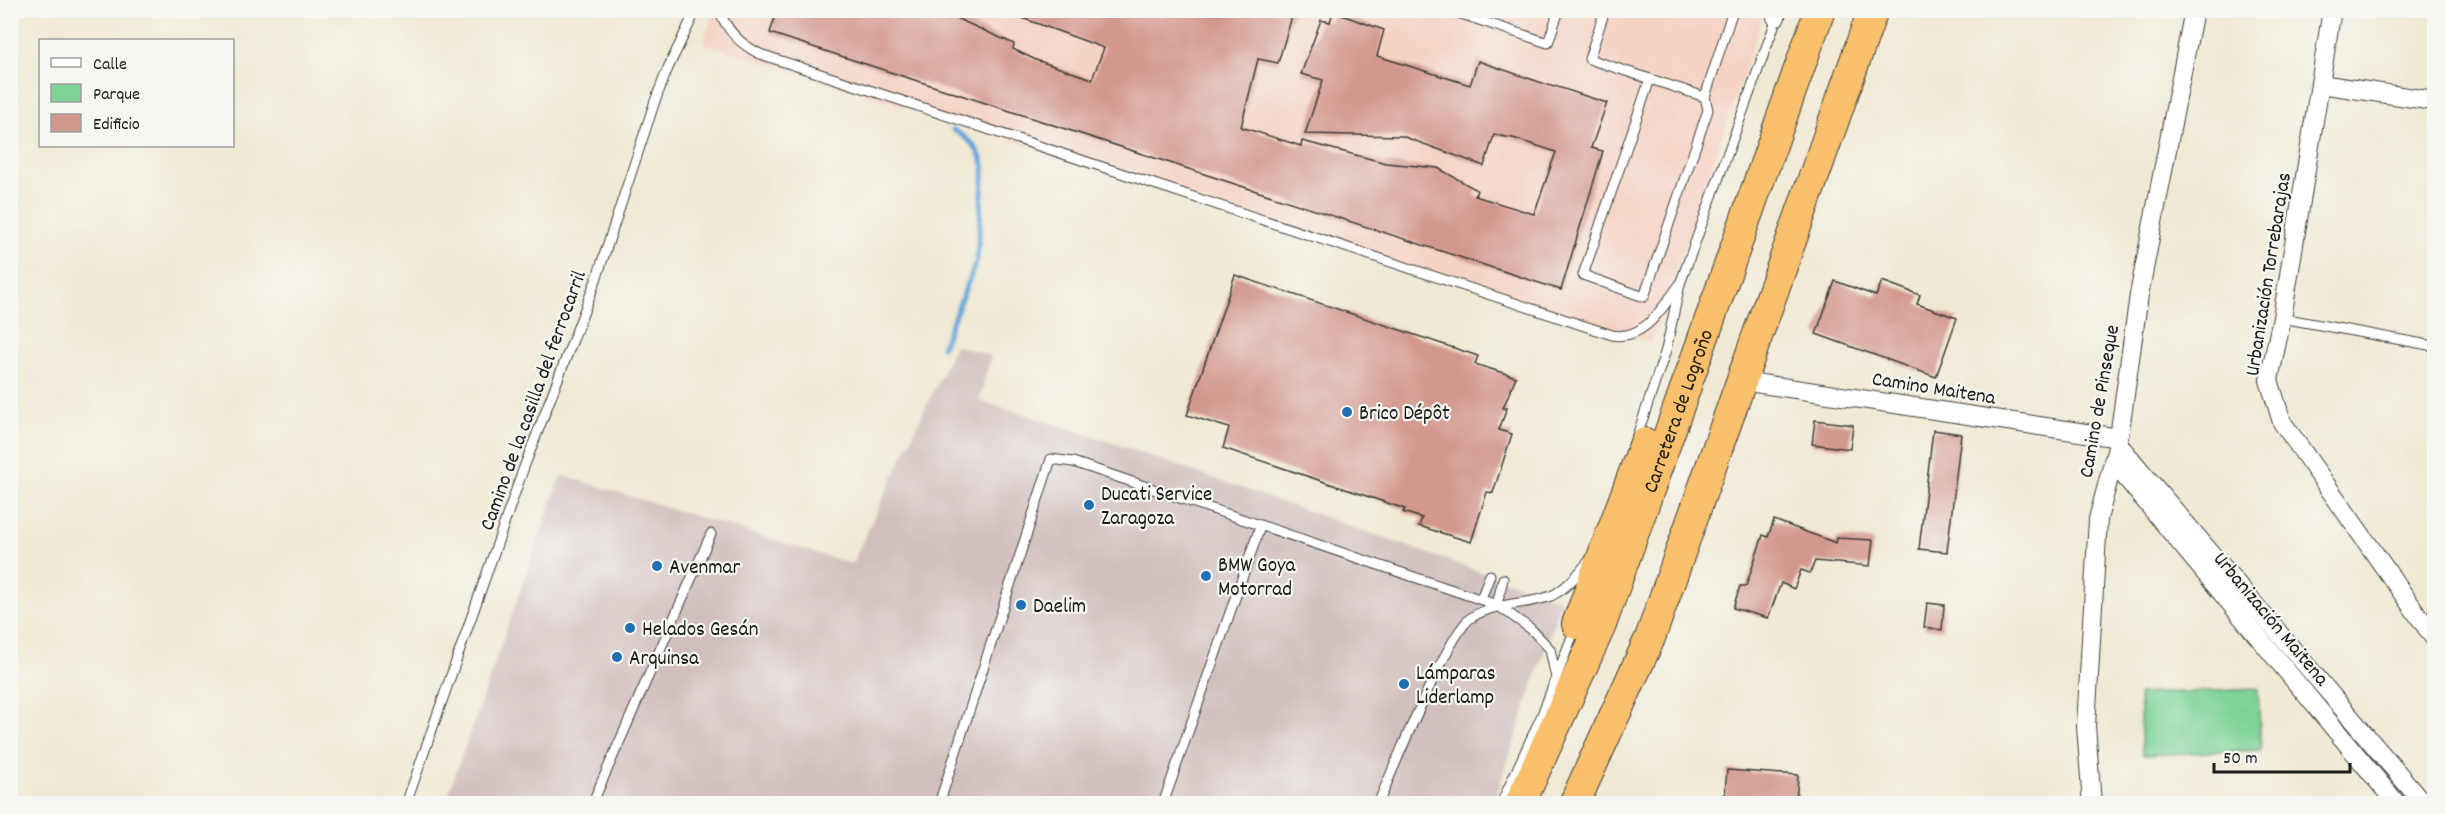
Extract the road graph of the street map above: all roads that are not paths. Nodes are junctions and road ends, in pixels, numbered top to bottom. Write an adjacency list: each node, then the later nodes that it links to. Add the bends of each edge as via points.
1 (696, 10): 34 (lane, Camino de la casilla del ferrocarril, via 658,93 596,280 523,470)
2 (719, 10): 17 (lane, via 738,40 760,54 1612,335 1624,336 1647,326)
3 (1449, 10): 4 (lane, via 1548,44)
4 (1559, 10)
5 (1605, 10): 12 (lane, via 1589,59)
6 (1733, 10): 14 (lane)
7 (1820, 10): 16 (highway, Carretera de Logroño)
8 (1873, 10): 20 (highway)
9 (2194, 10): 21 (street, Camino de Pinseque, via 2139,295)
10 (2332, 10): 13 (street, Urbanización Torrebarajas)
11 (1778, 13): 17 (lane)
12 (1650, 79): 14 (lane); 14 (lane, via 1583,275 1644,297 1708,110)
13 (2320, 84): 15 (street); 18 (street, Urbanización Torrebarajas)
14 (1705, 97)
15 (2434, 101)
16 (1768, 155): 30 (highway, via 1741,192 1704,278); 40 (highway, Carretera de Logroño, via 1601,625)
17 (1680, 284): 25 (lane, via 1666,350)
18 (2282, 318): 19 (lane); 31 (street, Urbanización Torrebarajas, via 2269,380 2282,422)
19 (2434, 346)
20 (1742, 381): 21 (street, Camino Maitena); 33 (highway, via 1650,638)
21 (2118, 441): 22 (street, Camino de Pinseque); 43 (street)
22 (2113, 462): 41 (street, Camino de Pinseque, via 2098,519 2086,726); 42 (street, Urbanización Maitena)
23 (1260, 527): 28 (lane); 36 (lane, via 1073,462 1051,459); 37 (lane)
24 (711, 534): 35 (lane)
25 (1595, 555): 29 (lane, via 1576,577 1552,595); 30 (lane)
26 (1490, 575): 28 (lane)
27 (1503, 579): 29 (lane)
28 (1481, 599): 29 (lane)
29 (1497, 605): 32 (lane, via 1531,629 1550,649); 38 (lane, via 1469,618 1446,652)
30 (1577, 624): 32 (lane)
31 (2434, 638)
32 (1557, 678): 39 (lane)
33 (1578, 799)
34 (406, 804)
35 (591, 804)
36 (939, 804)
37 (1164, 804)
38 (1378, 804)
39 (1501, 804)
40 (1520, 804)
41 (2092, 804)
42 (2397, 804)
43 (2424, 804)

